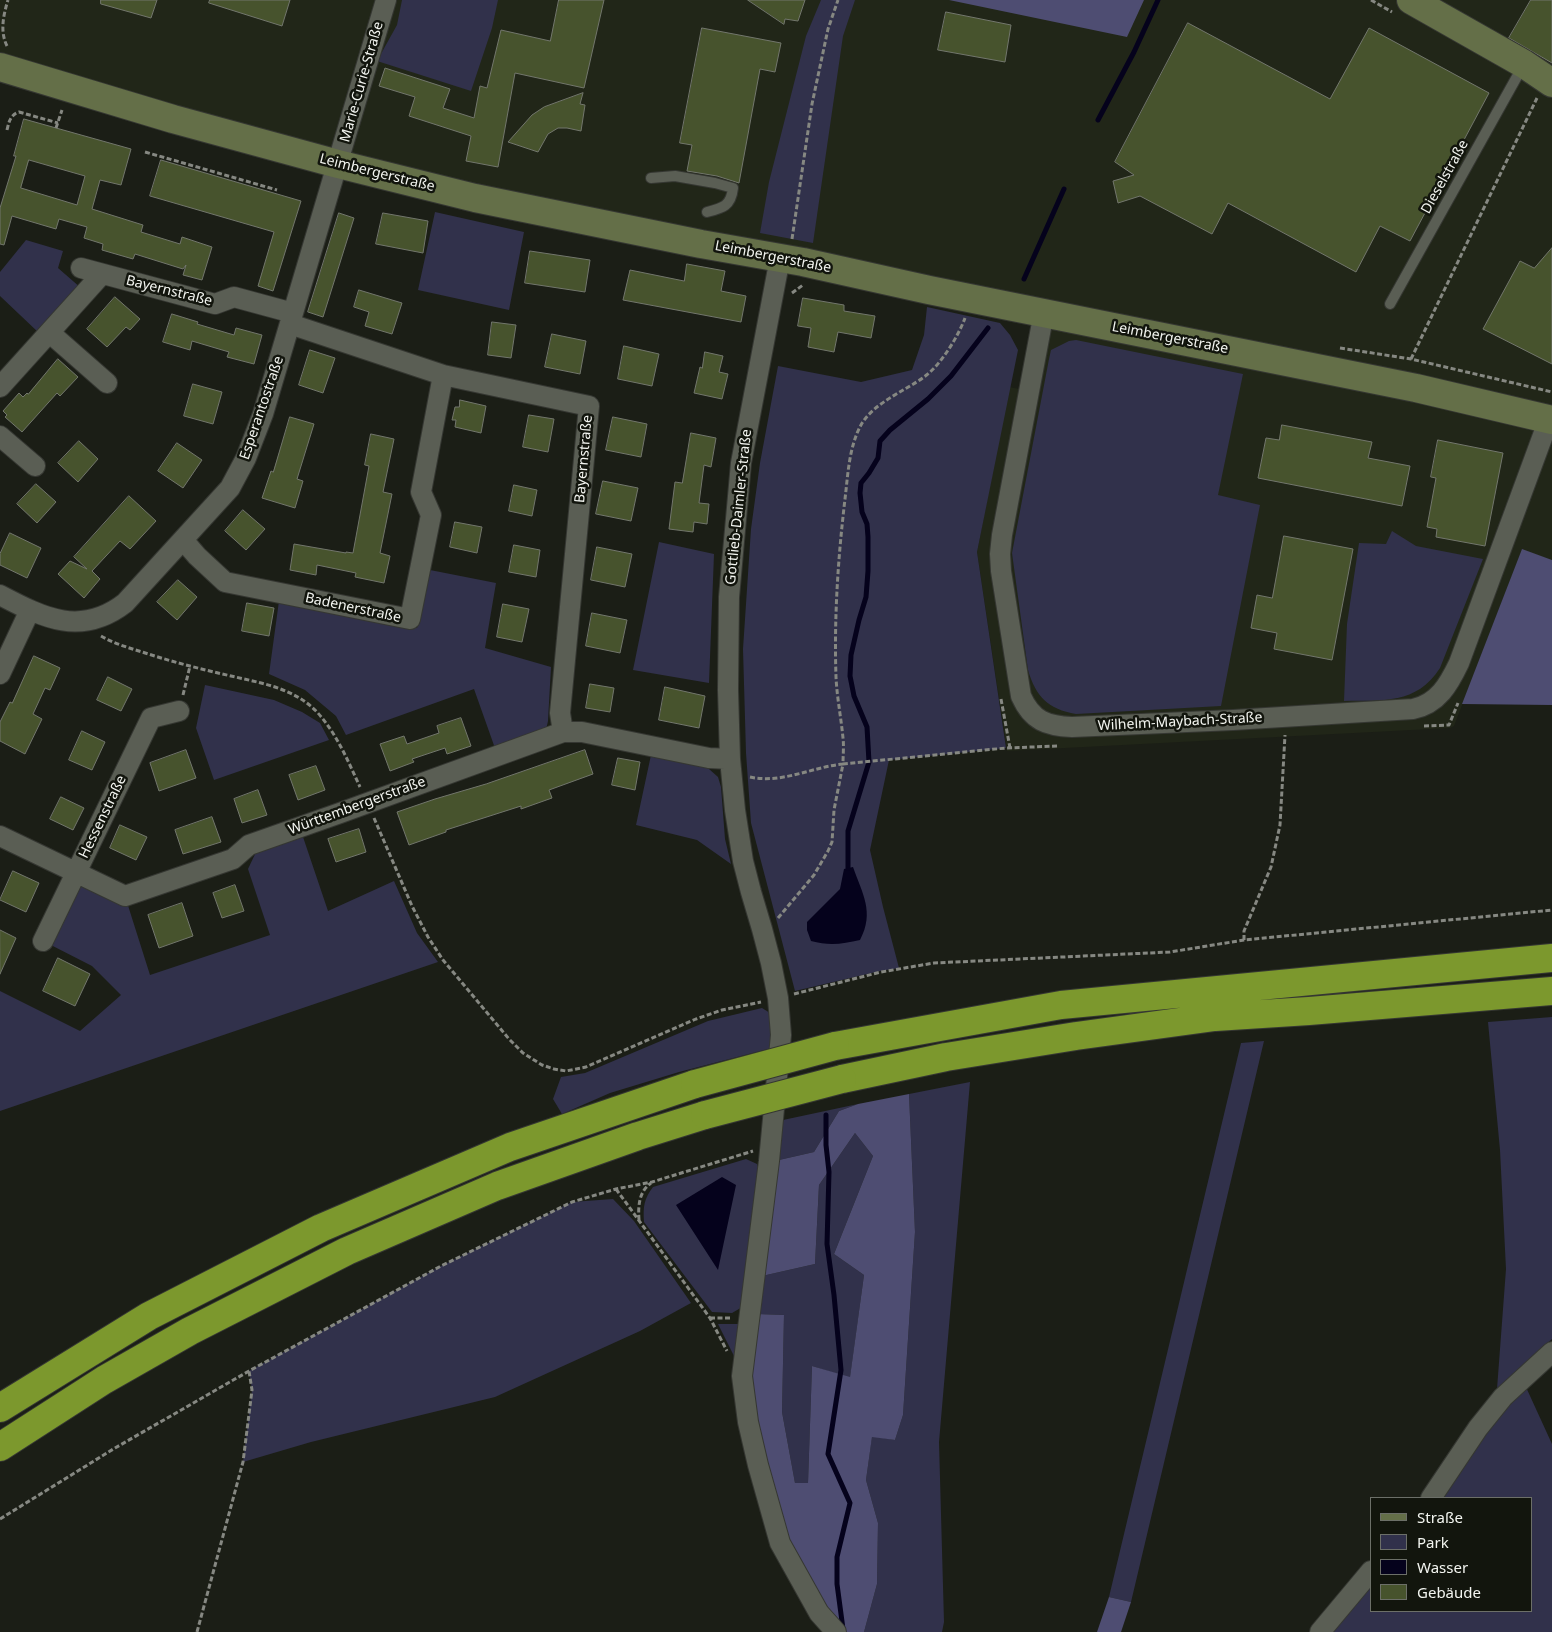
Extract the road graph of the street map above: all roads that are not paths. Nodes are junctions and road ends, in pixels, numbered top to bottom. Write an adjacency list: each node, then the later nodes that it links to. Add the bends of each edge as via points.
1 (386, 0): 5 (street, Marie-Curie-Straße)
2 (1411, 0): 4 (street)
3 (4, 57): 5 (street, Leimbergerstraße, via 149,112)
4 (1540, 74): 11 (lane, Dieselstraße)
5 (338, 164): 8 (street, Leimbergerstraße, via 474,198 692,242); 13 (street, Esperantostraße)
6 (652, 178): 7 (lane, via 675,176 733,188 729,202 722,208)
7 (707, 212)
8 (786, 250): 12 (street, Leimbergerstraße, via 929,290); 27 (street, Gottlieb-Daimler-Straße, via 741,463 734,526 728,644)
9 (81, 268): 10 (street, Bayernstraße)
10 (102, 274): 13 (street, Bayernstraße, via 215,304 234,297); 14 (street)
11 (1390, 304)
12 (1044, 312): 18 (street, Leimbergerstraße); 18 (street, Wilhelm-Maybach-Straße, via 1000,554 1021,696 1034,716 1052,726 1232,720 1413,709 1431,703 1442,693 1459,663)
13 (292, 319): 15 (street, Bayernstraße); 21 (street, Esperantostraße, via 246,458 230,488)
14 (50, 332): 16 (street); 17 (street)
15 (443, 374): 21 (street, Badenerstraße, via 420,492 431,515 410,620 225,582); 26 (street, Bayernstraße, via 590,406 560,713)
16 (107, 383)
17 (0, 387)
18 (1551, 419)
19 (0, 436): 20 (street)
20 (35, 466)
21 (184, 541): 23 (street, Esperantostraße, via 126,603 109,613 90,620 70,621 46,617)
22 (0, 595): 23 (street, Esperantostraße)
23 (30, 610): 24 (street)
24 (0, 674)
25 (179, 711): 29 (street, Hessenstraße, via 151,718)
26 (563, 732): 27 (street, Württembergerstraße, via 582,732 709,758); 29 (street, Württembergerstraße, via 249,845 233,859 125,896)
27 (730, 759): 38 (street, Gottlieb-Daimler-Straße, via 743,861 784,992 770,1149 742,1376 758,1466 780,1543 819,1613)
28 (0, 836): 29 (street, Württembergerstraße)
29 (76, 873): 30 (street, Hessenstraße)
30 (43, 942)
31 (1552, 958): 34 (highway, bridge, via 1061,1005 835,1046 695,1084 510,1147 321,1228 149,1316)
32 (1552, 991): 35 (highway, bridge, via 1215,1017 1076,1036 955,1055 842,1079 705,1115 498,1186 347,1252 104,1380)
33 (1552, 1352): 36 (street, via 1503,1398)
34 (0, 1408)
35 (0, 1446)
36 (1431, 1497)
37 (1370, 1572): 39 (street)
38 (836, 1632)
39 (1320, 1632)

